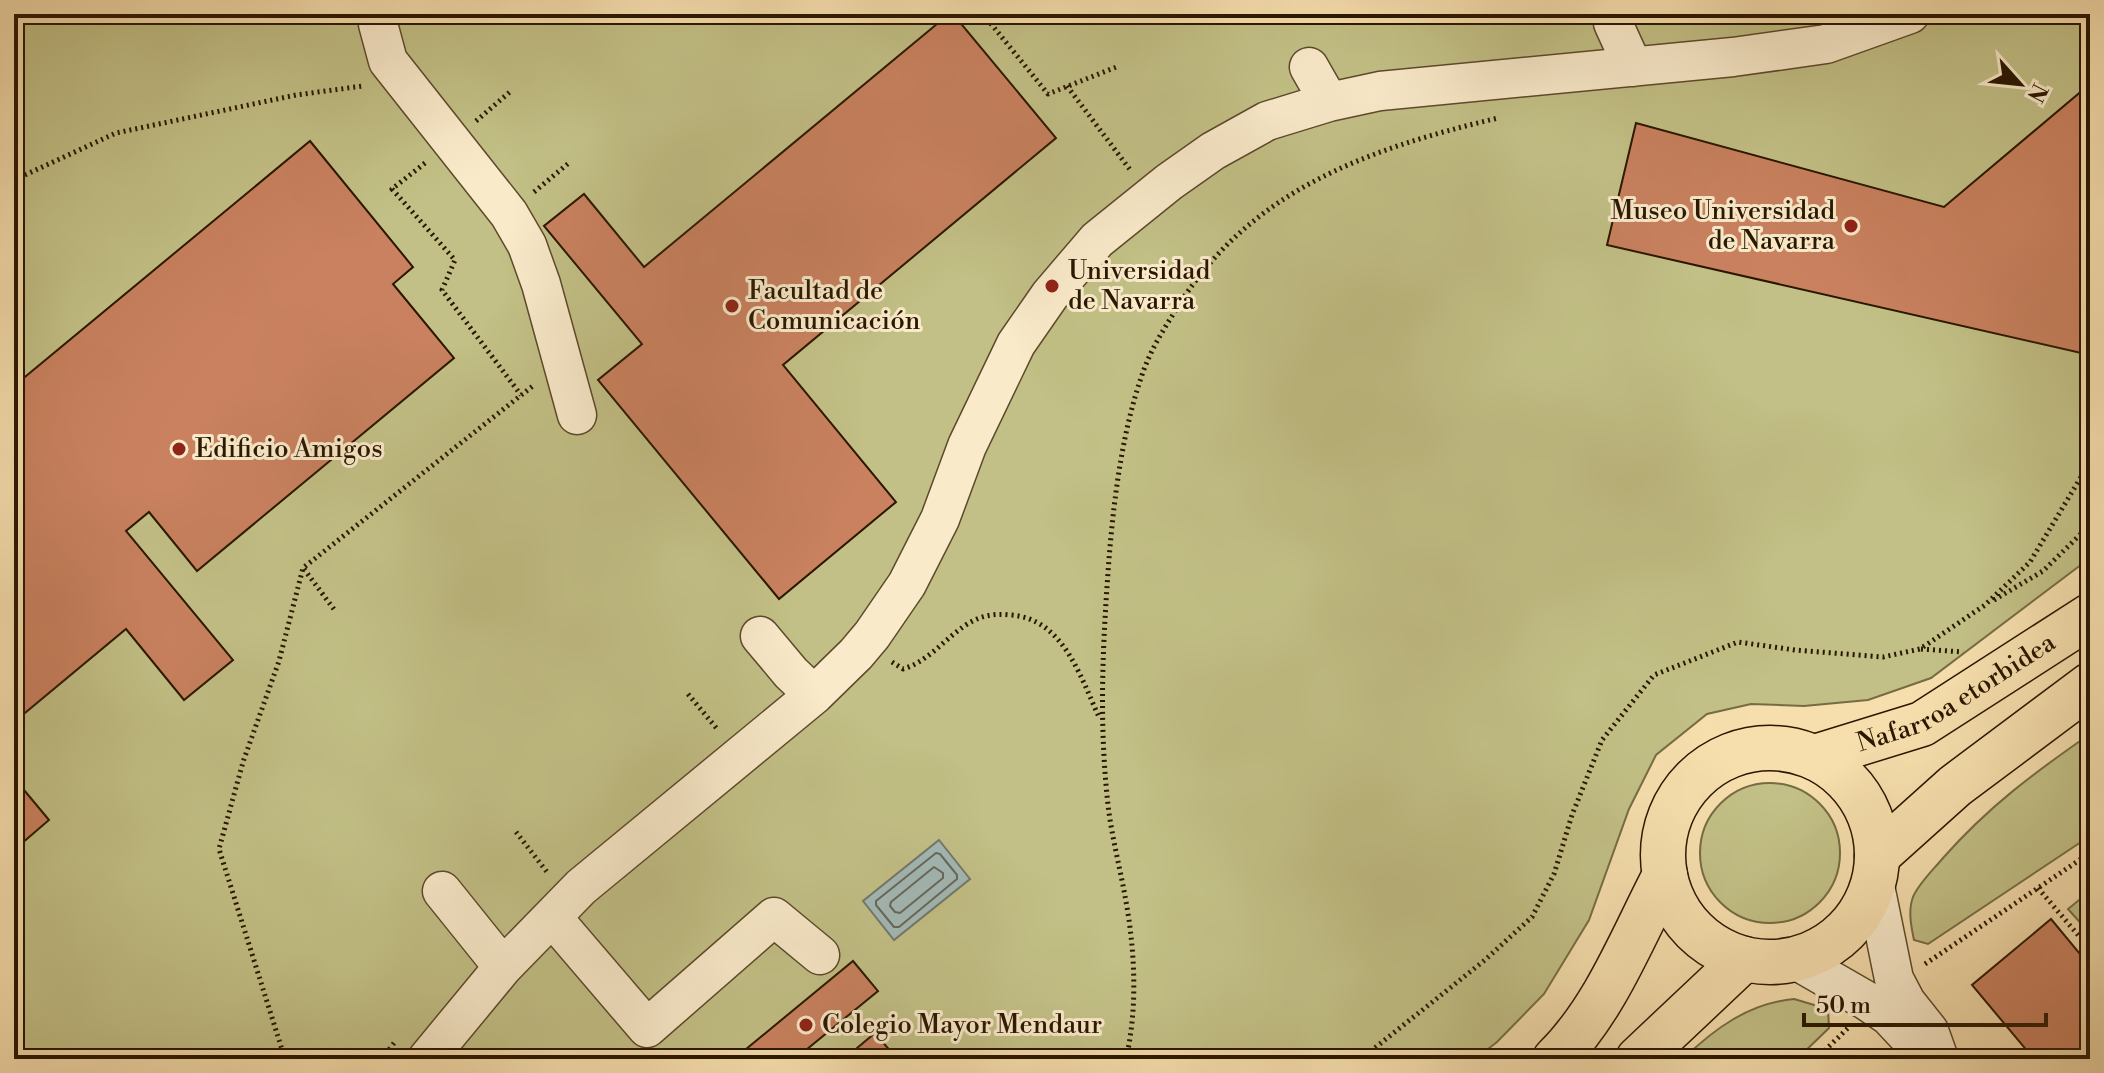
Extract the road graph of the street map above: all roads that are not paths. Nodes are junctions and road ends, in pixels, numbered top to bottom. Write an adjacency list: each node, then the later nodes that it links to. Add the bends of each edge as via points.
1 (380, 14): 7 (street, via 388,61 509,214 527,245)
2 (1910, 14): 5 (street, via 1826,44)
3 (1613, 23): 5 (street)
4 (1309, 67): 6 (street)
5 (1633, 67): 6 (street, via 1380,91)
6 (1329, 102): 11 (street, via 1267,121 1213,151 1097,240 1016,344 907,584 856,654)
7 (577, 415)
8 (2090, 616): 12 (main road, Nafarroa etorbidea, via 1922,724)
9 (760, 636): 11 (street)
10 (2090, 685): 13 (main road, via 1955,786)
11 (814, 695): 16 (street, via 581,887)
12 (1815, 757): 13 (main road, via 1841,774 1861,797 1873,825); 14 (main road, via 1783,748 1750,749 1719,761 1692,782 1673,809 1664,841)
13 (1876, 868): 20 (main road, via 1863,908 1845,931 1822,949); 26 (street, via 1894,979 1929,1031)
14 (1665, 875): 17 (main road); 19 (main road, via 1675,904 1692,929)
15 (442, 891): 21 (street)
16 (552, 917): 18 (street, via 647,1028 774,917); 21 (street)
17 (1630, 942): 23 (main road); 24 (main road, via 1604,993)
18 (820, 955)
19 (1744, 959): 20 (main road); 25 (main road)
20 (1794, 959): 26 (street, via 1889,1016 1915,1045)
21 (503, 967): 22 (street)
22 (427, 1059)
23 (1524, 1059)
24 (1555, 1059)
25 (1638, 1059)
26 (1938, 1059)

